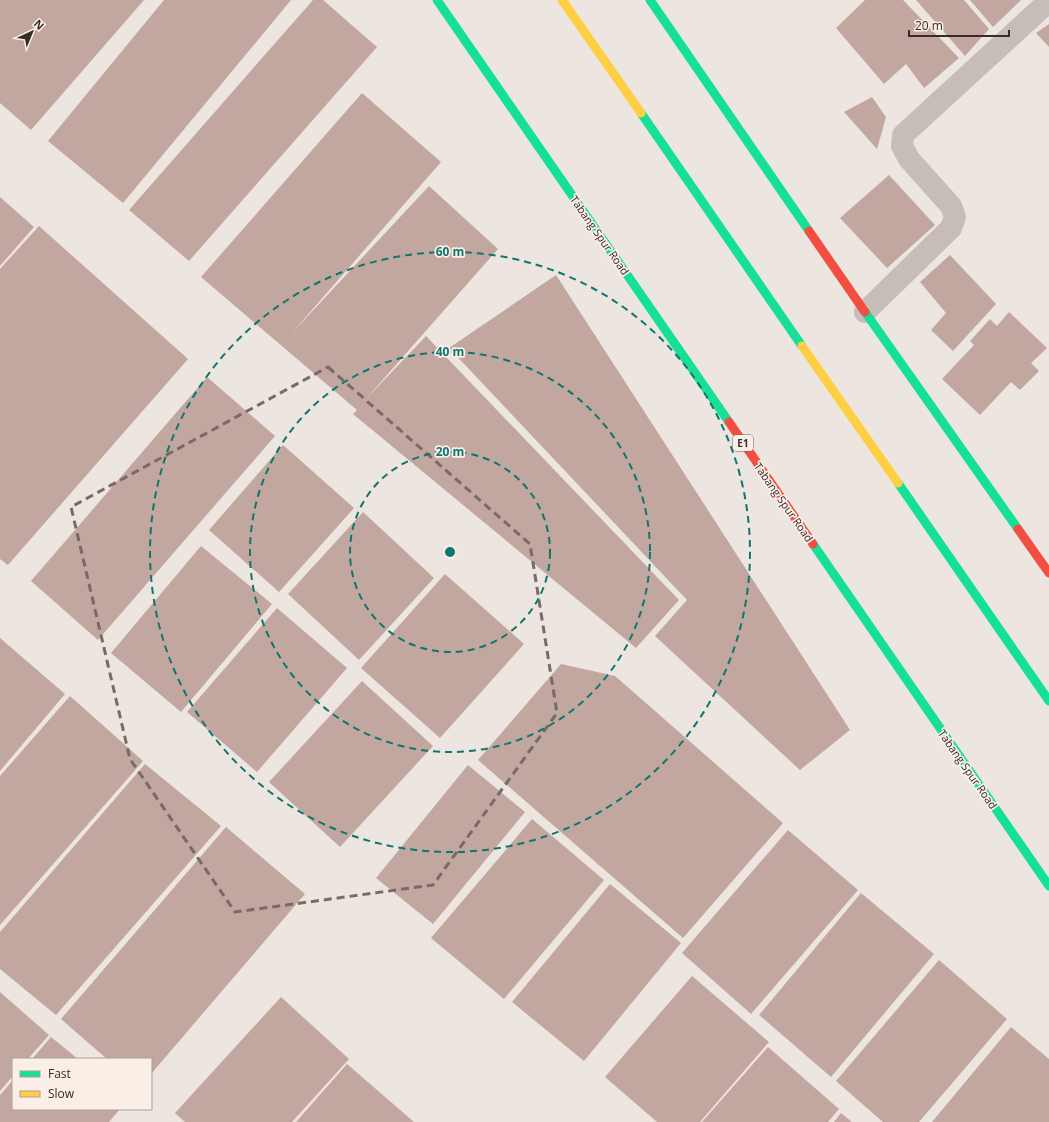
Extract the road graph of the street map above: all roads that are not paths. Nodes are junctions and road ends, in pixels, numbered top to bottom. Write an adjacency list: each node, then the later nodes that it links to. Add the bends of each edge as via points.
1 (437, 0): 8 (main road, Tabang Spur Road / E1)
2 (562, 0): 7 (main road)
3 (650, 0): 5 (main road)
4 (1049, 1): 5 (street, via 903,136 902,146 909,159 951,206 955,217 951,228)
5 (865, 312): 6 (main road)
6 (1049, 573)
7 (1049, 701)
8 (1049, 886)

